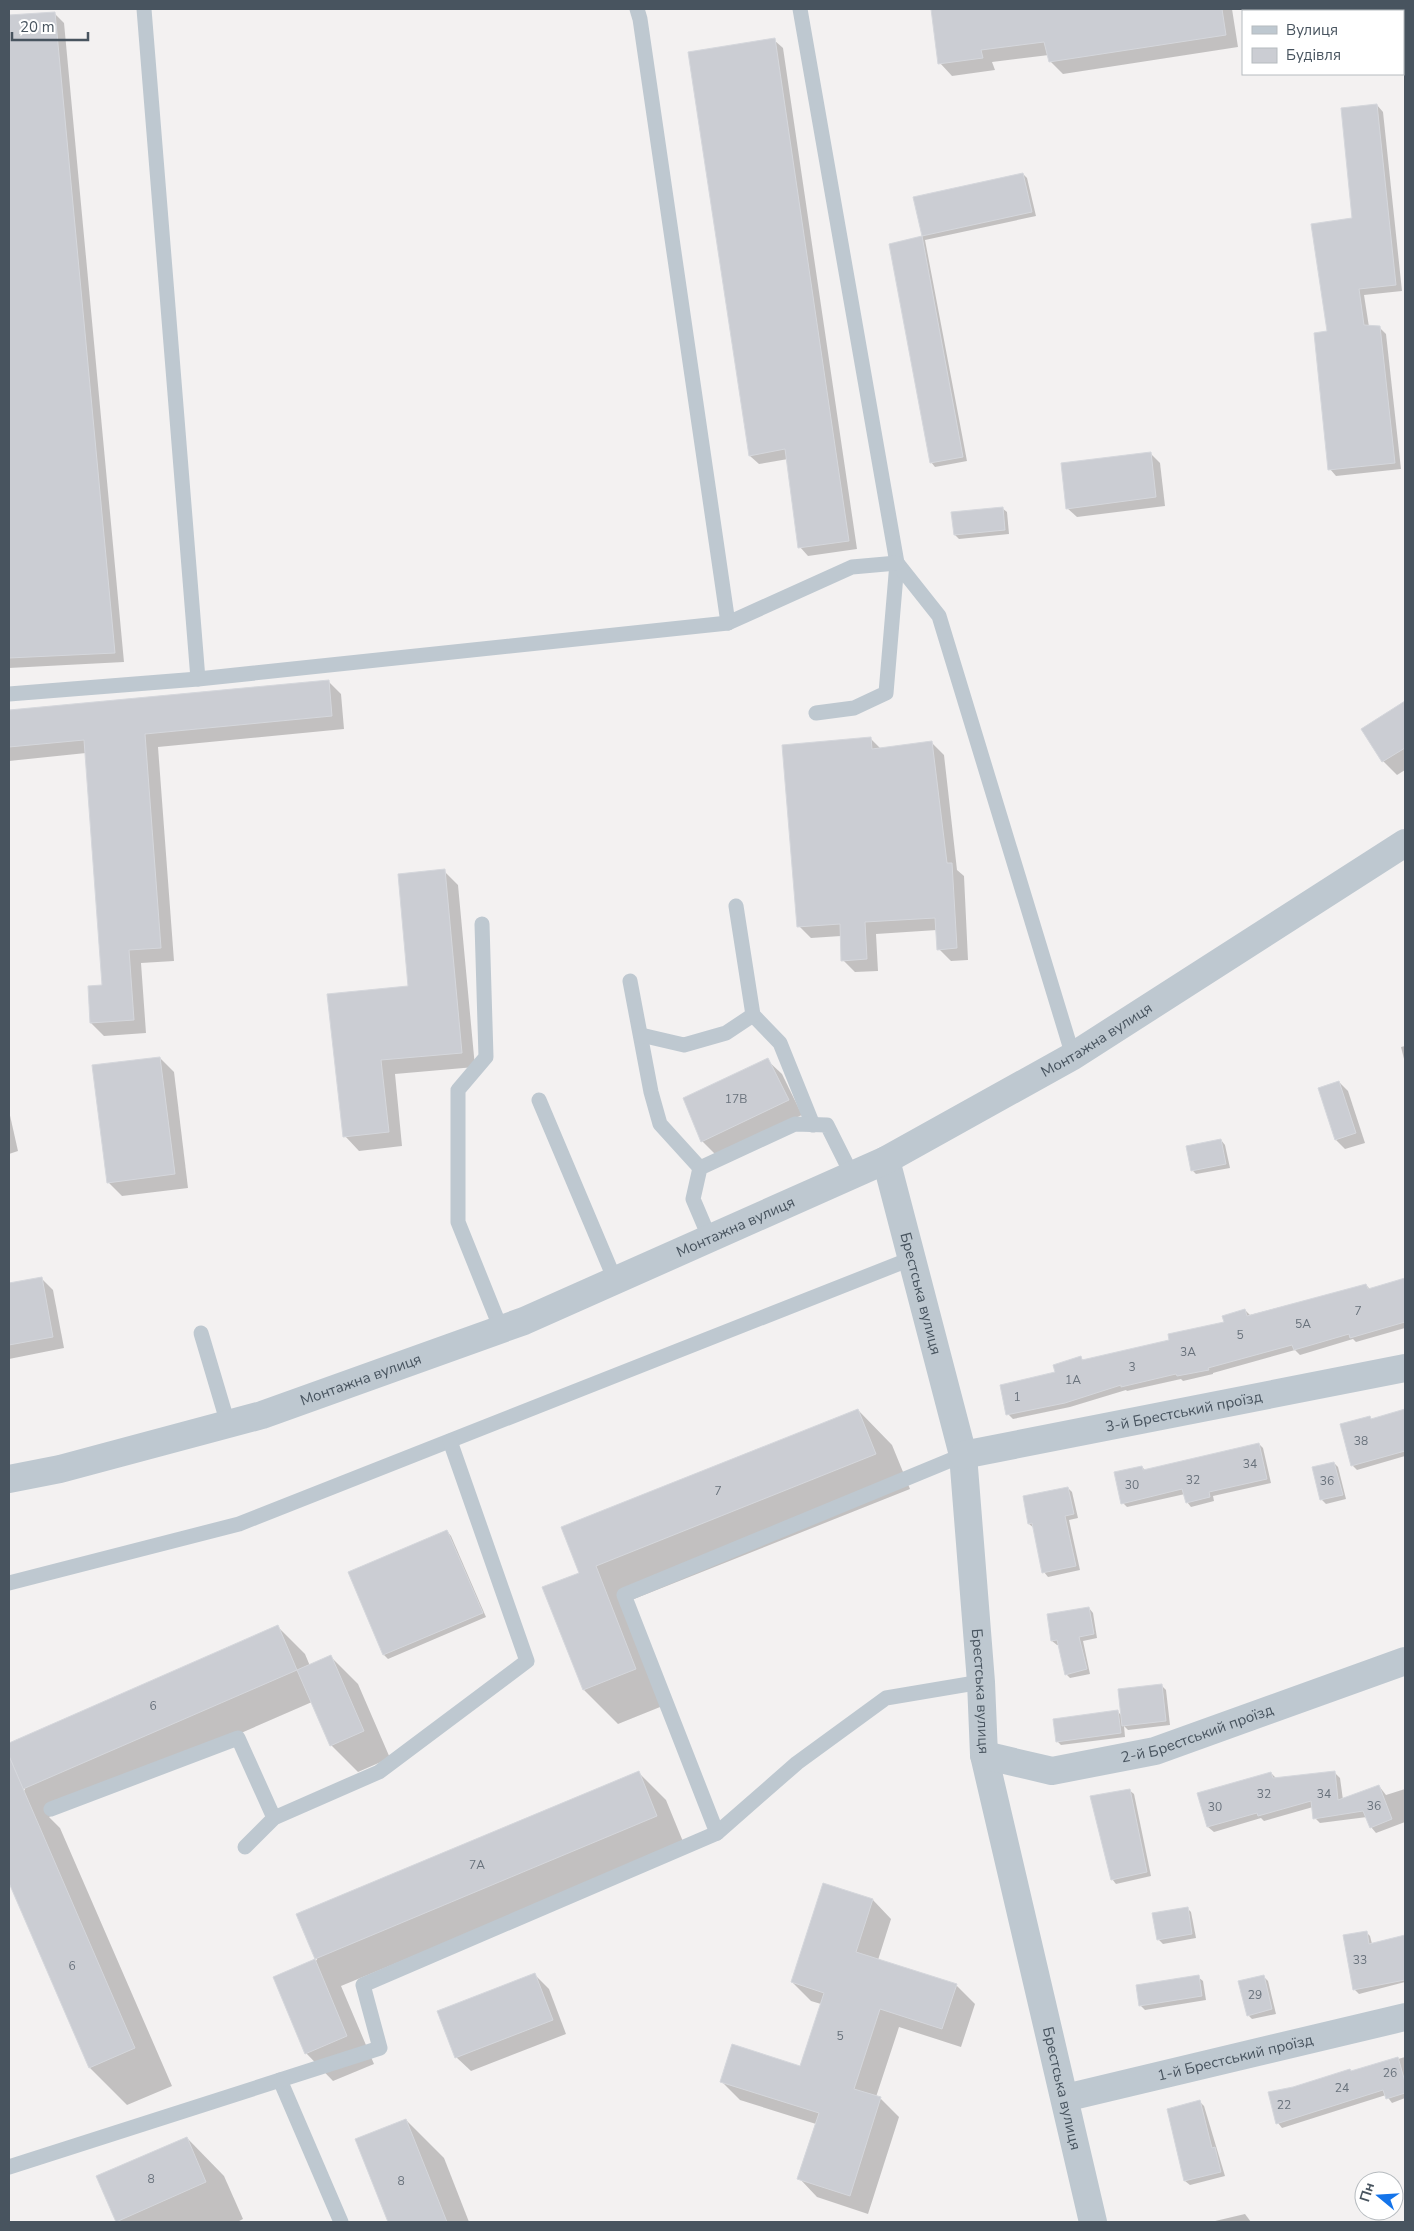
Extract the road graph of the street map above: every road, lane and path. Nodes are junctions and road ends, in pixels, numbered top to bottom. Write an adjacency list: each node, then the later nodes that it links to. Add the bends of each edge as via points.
1 (144, 9): 6 (lane)
2 (637, 9): 5 (lane)
3 (800, 9): 4 (lane)
4 (897, 563): 5 (lane, via 852,566); 8 (lane, via 886,693 854,708); 15 (lane, via 939,616)
5 (728, 623): 6 (lane)
6 (198, 680): 7 (lane)
7 (9, 694)
8 (816, 713)
9 (1405, 844): 15 (street, Монтажна вулиця)
10 (736, 906): 13 (lane)
11 (482, 924): 24 (lane, via 486,1057 458,1090 458,1222)
12 (630, 981): 14 (lane)
13 (753, 1015): 14 (lane, via 726,1033 684,1045); 17 (lane, via 780,1043)
14 (641, 1035): 19 (lane, via 660,1124)
15 (1073, 1056): 18 (street, Монтажна вулиця)
16 (539, 1100): 23 (lane)
17 (813, 1125): 19 (lane, via 795,1124); 20 (lane, via 827,1125)
18 (886, 1160): 20 (street, Монтажна вулиця); 22 (street, Брестська вулиця)
19 (700, 1168): 21 (lane, via 693,1199)
20 (852, 1175): 21 (street, Монтажна вулиця)
21 (710, 1238): 23 (street, Монтажна вулиця)
22 (913, 1258): 28 (lane); 29 (street, Брестська вулиця)
23 (615, 1280): 24 (street, Монтажна вулиця)
24 (500, 1329): 27 (street, Монтажна вулиця, via 262,1415)
25 (201, 1333): 27 (lane)
26 (1405, 1368): 29 (street, 3-й Брестський проїзд)
27 (228, 1424): 30 (street, Монтажна вулиця, via 60,1469)
28 (450, 1441): 31 (lane, via 239,1524); 36 (lane, via 527,1661 379,1772)
29 (963, 1455): 33 (street, Брестська вулиця); 37 (lane, via 624,1595)
30 (9, 1479)
31 (9, 1583)
32 (1405, 1661): 34 (street, 2-й Брестський проїзд, via 1155,1751 1052,1771)
33 (981, 1682): 34 (street, Брестська вулиця); 37 (lane, via 886,1698 797,1763)
34 (984, 1755): 41 (street, Брестська вулиця)
35 (51, 1809): 36 (lane, via 238,1738)
36 (274, 1818): 38 (lane)
37 (717, 1833): 40 (lane, via 362,1985 380,2048)
38 (245, 1847)
39 (1405, 2017): 41 (street, 1-й Брестський проїзд)
40 (280, 2080): 42 (lane); 43 (lane)
41 (1065, 2098): 44 (street, Брестська вулиця)
42 (9, 2167)
43 (341, 2222)
44 (1093, 2222)

